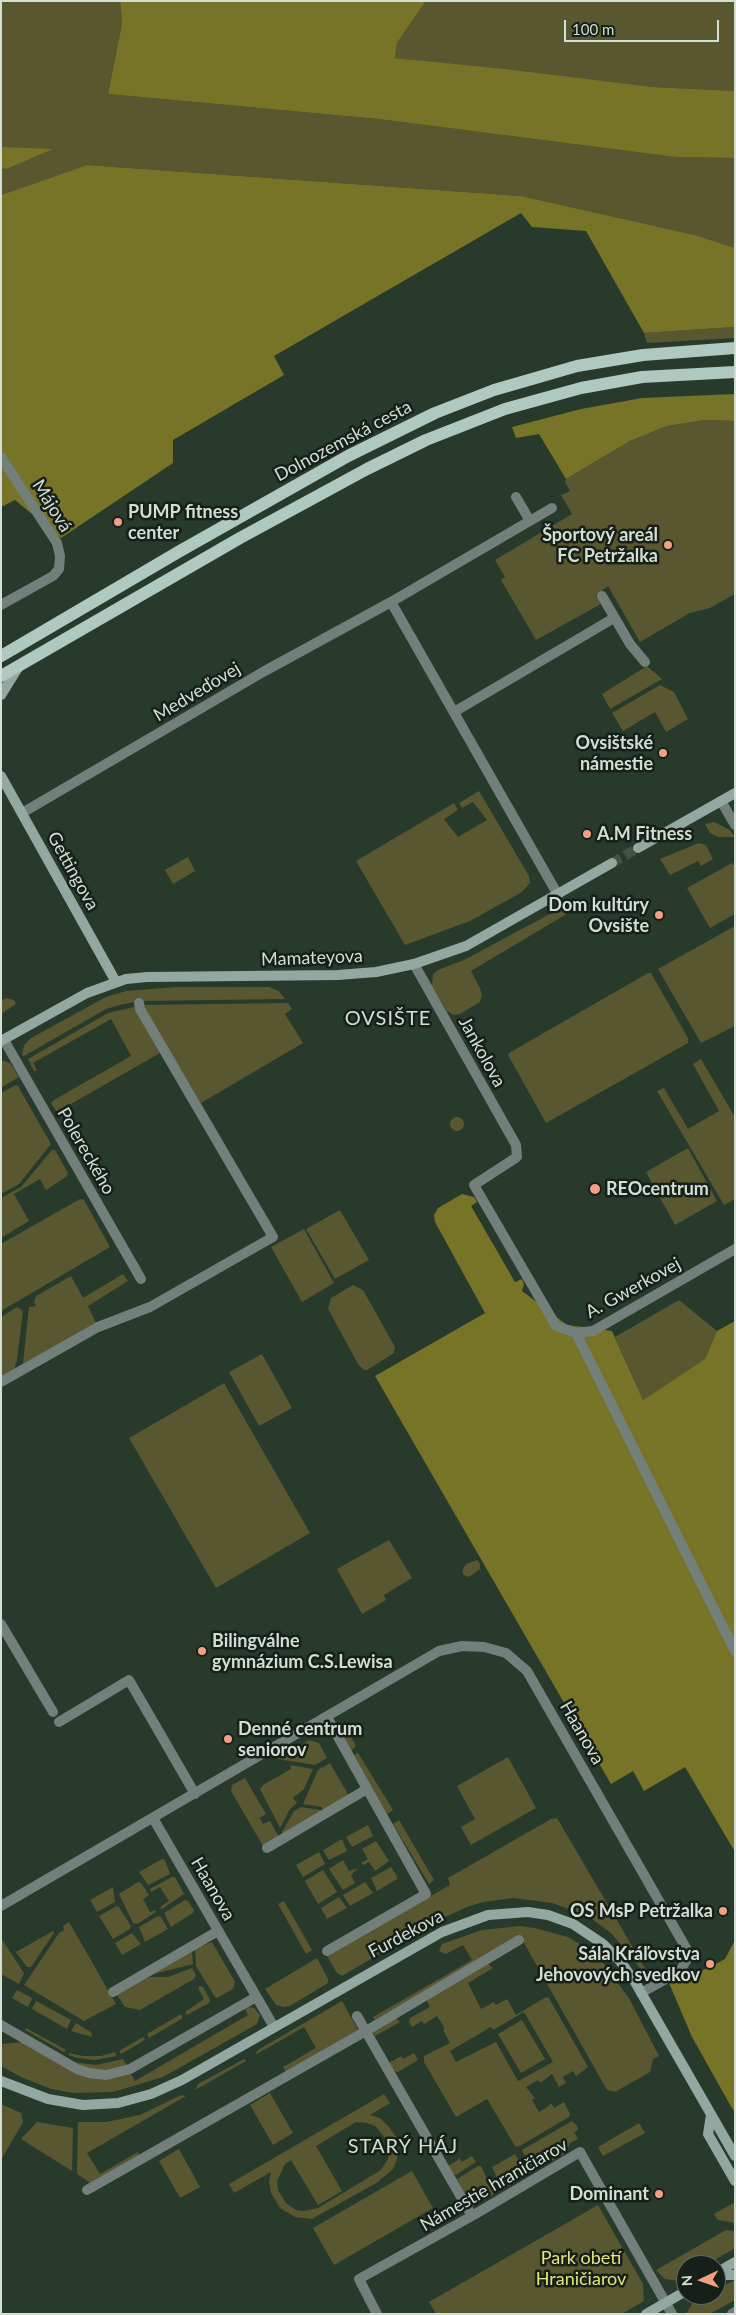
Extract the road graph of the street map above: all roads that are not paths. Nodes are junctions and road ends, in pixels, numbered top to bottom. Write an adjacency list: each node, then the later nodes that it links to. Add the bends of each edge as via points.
1 (735, 348): 11 (main road, Dolnozemská cesta, via 643,355 577,366 520,381 435,413 348,456)
2 (735, 372): 13 (main road, Dolnozemská cesta, via 642,377 581,388 505,409 426,440 240,538)
3 (1, 457): 9 (street, Májová, via 57,543 60,556 59,568 53,576)
4 (516, 497): 6 (street)
5 (552, 508): 6 (street, Medveďovej)
6 (530, 522): 8 (street, Medveďovej)
7 (602, 596): 10 (street)
8 (391, 602): 16 (street); 20 (street, Medveďovej, via 263,672)
9 (1, 605)
10 (614, 618): 12 (street); 16 (street)
11 (1, 656)
12 (645, 662)
13 (19, 666): 14 (main road, Dolnozemská cesta); 15 (street)
14 (1, 676)
15 (1, 696)
16 (454, 712): 24 (street)
17 (1, 776): 20 (street, Gettingova)
18 (735, 793): 19 (street)
19 (721, 801): 21 (street); 22 (street)
20 (22, 813): 26 (street, Gettingova)
21 (735, 825)
22 (638, 848)
23 (612, 863): 24 (street, Mamateyova)
24 (558, 895): 25 (street, Mamateyova, via 466,946)
25 (414, 964): 26 (street, Mamateyova, via 358,974 148,977); 29 (street, Jankolova, via 516,1145 517,1157)
26 (116, 982): 28 (street, Mamateyova, via 81,996)
27 (139, 1003): 33 (street, via 273,1237 150,1307 98,1327)
28 (2, 1040): 31 (street, Polereckého)
29 (474, 1185): 32 (street, A. Gwerkovej, via 556,1326)
30 (735, 1250): 32 (street, A. Gwerkovej, via 593,1331)
31 (141, 1279)
32 (576, 1333): 35 (street)
33 (1, 1382)
34 (1, 1624): 36 (street)
35 (735, 1651)
36 (53, 1712)
37 (327, 1718): 39 (street); 40 (street, Haanova); 48 (street, Haanova, via 444,1649 484,1647 502,1651 516,1659 527,1672 686,1948 687,1959 680,1971)
38 (59, 1722): 40 (street, via 129,1680)
39 (367, 1789): 42 (street); 46 (street, via 426,1894)
40 (195, 1794): 41 (street, Haanova)
41 (153, 1818): 43 (street, Haanova); 44 (street, Haanova)
42 (266, 1848)
43 (1, 1906)
44 (218, 1931): 47 (street); 49 (street, Haanova)
45 (519, 1940): 53 (street)
46 (327, 1951)
47 (113, 1992)
48 (641, 1993): 52 (street, Furdekova, via 612,1952 584,1930 548,1915 499,1913 468,1921 428,1939); 55 (street, Furdekova)
49 (256, 1997): 51 (street, via 130,2069 106,2075 77,2069); 52 (street, Haanova)
50 (357, 2016): 53 (street)
51 (1, 2025)
52 (274, 2027): 54 (street, Furdekova, via 182,2080 130,2101 95,2106 71,2104 29,2093)
53 (366, 2031): 58 (street); 59 (street)
54 (1, 2081)
55 (711, 2115): 56 (street, Furdekova); 57 (street, via 708,2134)
56 (735, 2156)
57 (735, 2181)
58 (86, 2190)
59 (472, 2216): 61 (street, Námestie hraničiarov, via 580,2152); 62 (street, Námestie hraničiarov, via 359,2279)
60 (676, 2297): 61 (street)
61 (666, 2303): 63 (street); 64 (street, Námestie hraničiarov)
62 (377, 2314)
63 (646, 2314)
64 (672, 2314)

